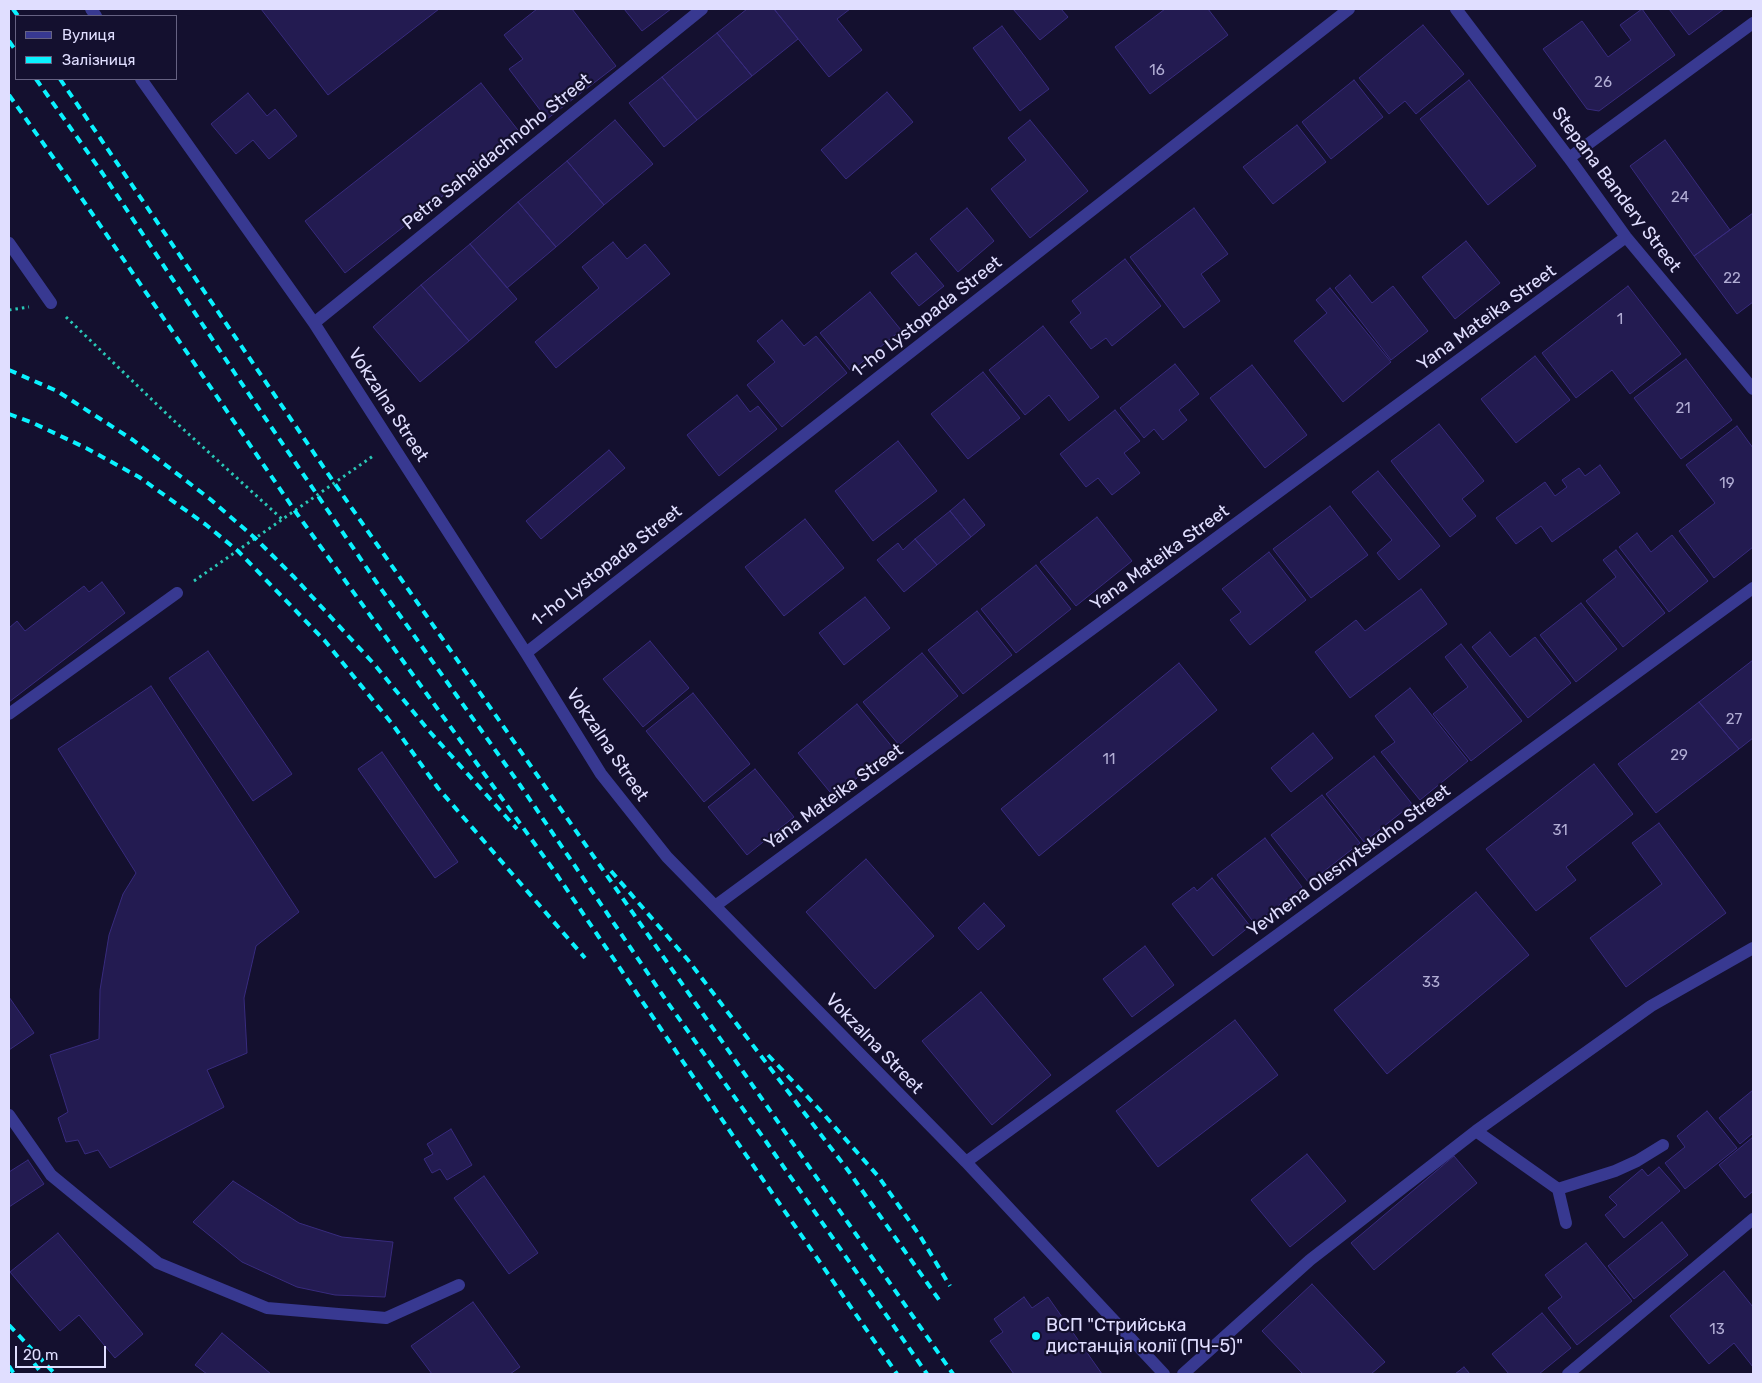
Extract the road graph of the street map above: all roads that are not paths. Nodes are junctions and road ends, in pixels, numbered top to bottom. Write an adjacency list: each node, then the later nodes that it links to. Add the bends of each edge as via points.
1 (702, 9): 10 (street, Petra Sahaidachnoho Street)
2 (1349, 9): 14 (street, 1-ho Lystopada Street)
3 (1456, 9): 6 (street, Stepana Bandery Street)
4 (1753, 23): 6 (street)
5 (142, 80): 10 (street, Vokzalna Street)
6 (1569, 158): 7 (street, Stepana Bandery Street)
7 (1626, 238): 11 (street, Stepana Bandery Street); 16 (street, Yana Mateika Street)
8 (9, 243): 9 (street)
9 (51, 302)
10 (314, 323): 14 (street, Vokzalna Street)
11 (1753, 389)
12 (1753, 588): 21 (street, Yevhena Olesnytskoho Street)
13 (177, 593): 15 (street)
14 (526, 653): 16 (street, Vokzalna Street, via 601,774 667,857)
15 (9, 714)
16 (715, 906): 21 (street, Vokzalna Street)
17 (1753, 948): 19 (street, via 1651,1006)
18 (9, 1115): 25 (street, via 51,1175 158,1263 267,1308 386,1318)
19 (1476, 1131): 22 (street); 27 (street, via 1310,1260)
20 (1663, 1145): 22 (street, via 1615,1171)
21 (966, 1162): 26 (street, Vokzalna Street)
22 (1558, 1189): 24 (street)
23 (1753, 1218): 28 (street)
24 (1566, 1223)
25 (458, 1285)
26 (1164, 1374)
27 (1183, 1374)
28 (1568, 1374)

